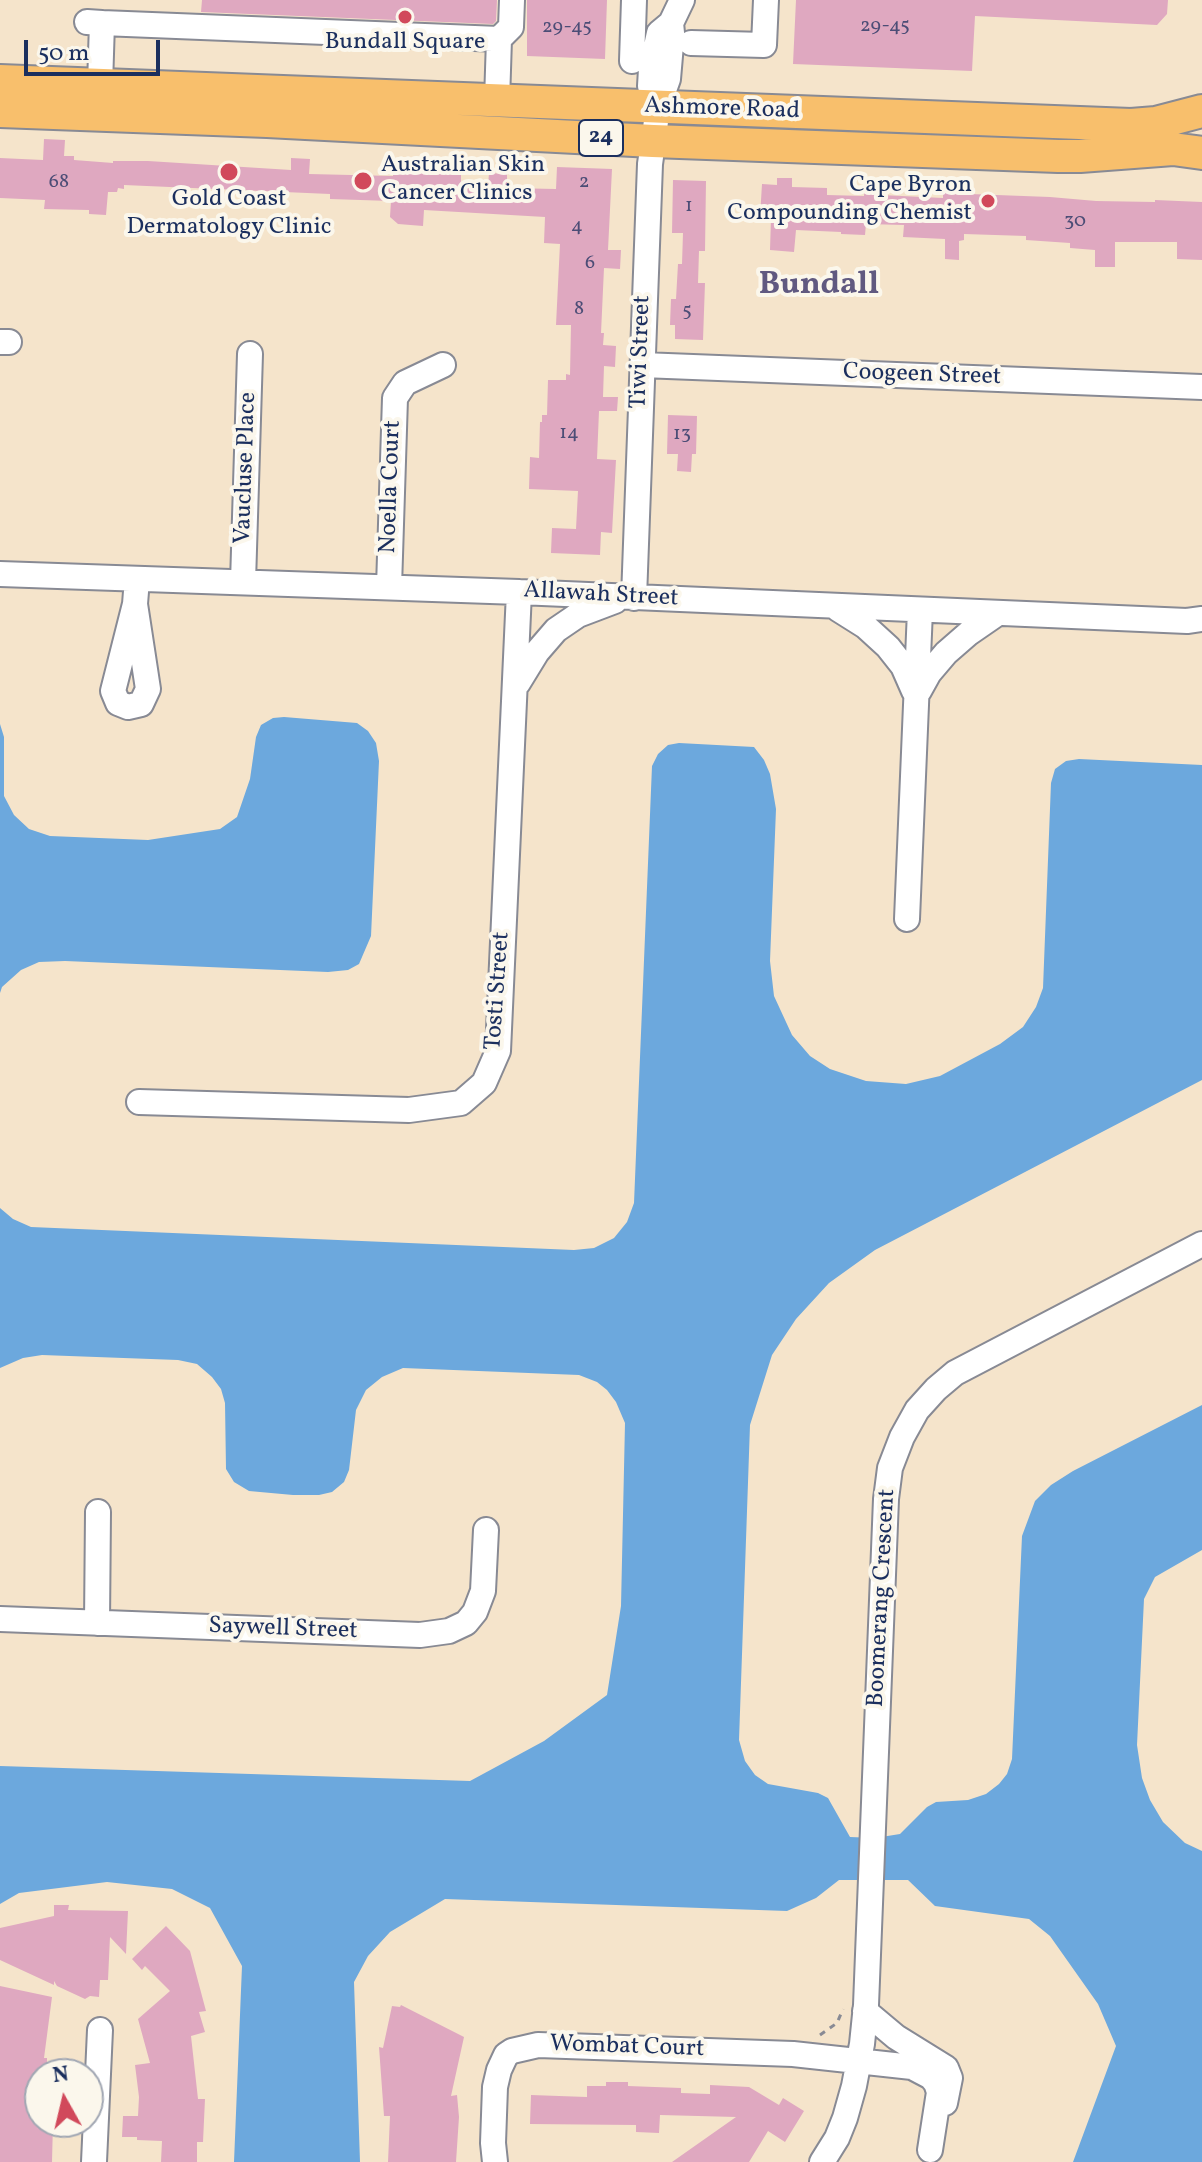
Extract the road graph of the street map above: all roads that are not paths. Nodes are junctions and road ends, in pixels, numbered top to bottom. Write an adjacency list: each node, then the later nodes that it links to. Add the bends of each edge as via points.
1 (512, 0): 6 (street, via 511,27)
2 (634, 0): 8 (street)
3 (682, 0): 12 (street, Tiwi Street, via 671,23 659,33 650,86)
4 (766, 0): 7 (street, via 764,45)
5 (93, 17): 6 (street); 10 (street)
6 (499, 39): 11 (street)
7 (691, 43)
8 (632, 61)
9 (0, 81): 10 (main road, Ashmore Road / 24)
10 (100, 85): 11 (main road, Ashmore Road / 24)
11 (497, 101): 12 (main road, Ashmore Road / 24)
12 (658, 107): 14 (main road, Ashmore Road / 24, via 1131,125); 15 (street, Tiwi Street)
13 (0, 111): 15 (main road, Ashmore Road / 24)
14 (1202, 111)
15 (653, 141): 16 (main road, Ashmore Road / 24, via 1080,156 1173,149); 19 (street, Tiwi Street)
16 (1202, 153)
17 (250, 354): 23 (street, Vaucluse Place)
18 (443, 365): 24 (street, Noella Court, via 405,383 395,398)
19 (642, 365): 20 (street, Coogeen Street); 26 (street, Tiwi Street)
20 (1202, 387)
21 (0, 574): 22 (street, Allawah Street)
22 (137, 579): 23 (street, Allawah Street); 27 (street)
23 (243, 582): 24 (street, Allawah Street)
24 (389, 587): 25 (street, Allawah Street)
25 (519, 592): 26 (street, Allawah Street); 32 (street, Tosti Street)
26 (629, 598): 28 (street, Allawah Street); 32 (street, via 585,612 556,630)
27 (135, 604)
28 (834, 607): 29 (street, Allawah Street); 33 (street, via 888,647 903,666)
29 (920, 610): 30 (street, Allawah Street); 33 (street)
30 (998, 613): 31 (street, Allawah Street); 33 (street, via 941,659 922,684)
31 (1202, 619)
32 (516, 686): 35 (street, Tosti Street, via 498,1051 484,1083 461,1103 409,1110)
33 (917, 701): 34 (street)
34 (907, 919)
35 (139, 1102)
36 (1202, 1244): 41 (street, Boomerang Crescent, via 955,1373 917,1410 902,1437 886,1499 870,1883)
37 (98, 1512): 40 (street)
38 (486, 1530): 40 (street, Saywell Street, via 483,1591 466,1623 449,1631 420,1635)
39 (0, 1619): 40 (street, Saywell Street)
40 (97, 1623)
41 (854, 2009): 43 (street, Boomerang Crescent); 44 (street, via 949,2071 945,2104)
42 (100, 2030): 45 (street)
43 (859, 2062): 44 (street, Wombat Court, via 902,2064 934,2080 939,2096); 46 (street, Wombat Court, via 793,2054 519,2048 506,2055 497,2078); 47 (street, Boomerang Crescent, via 845,2118)
44 (928, 2156)
45 (94, 2162)
46 (495, 2162)
47 (822, 2162)

